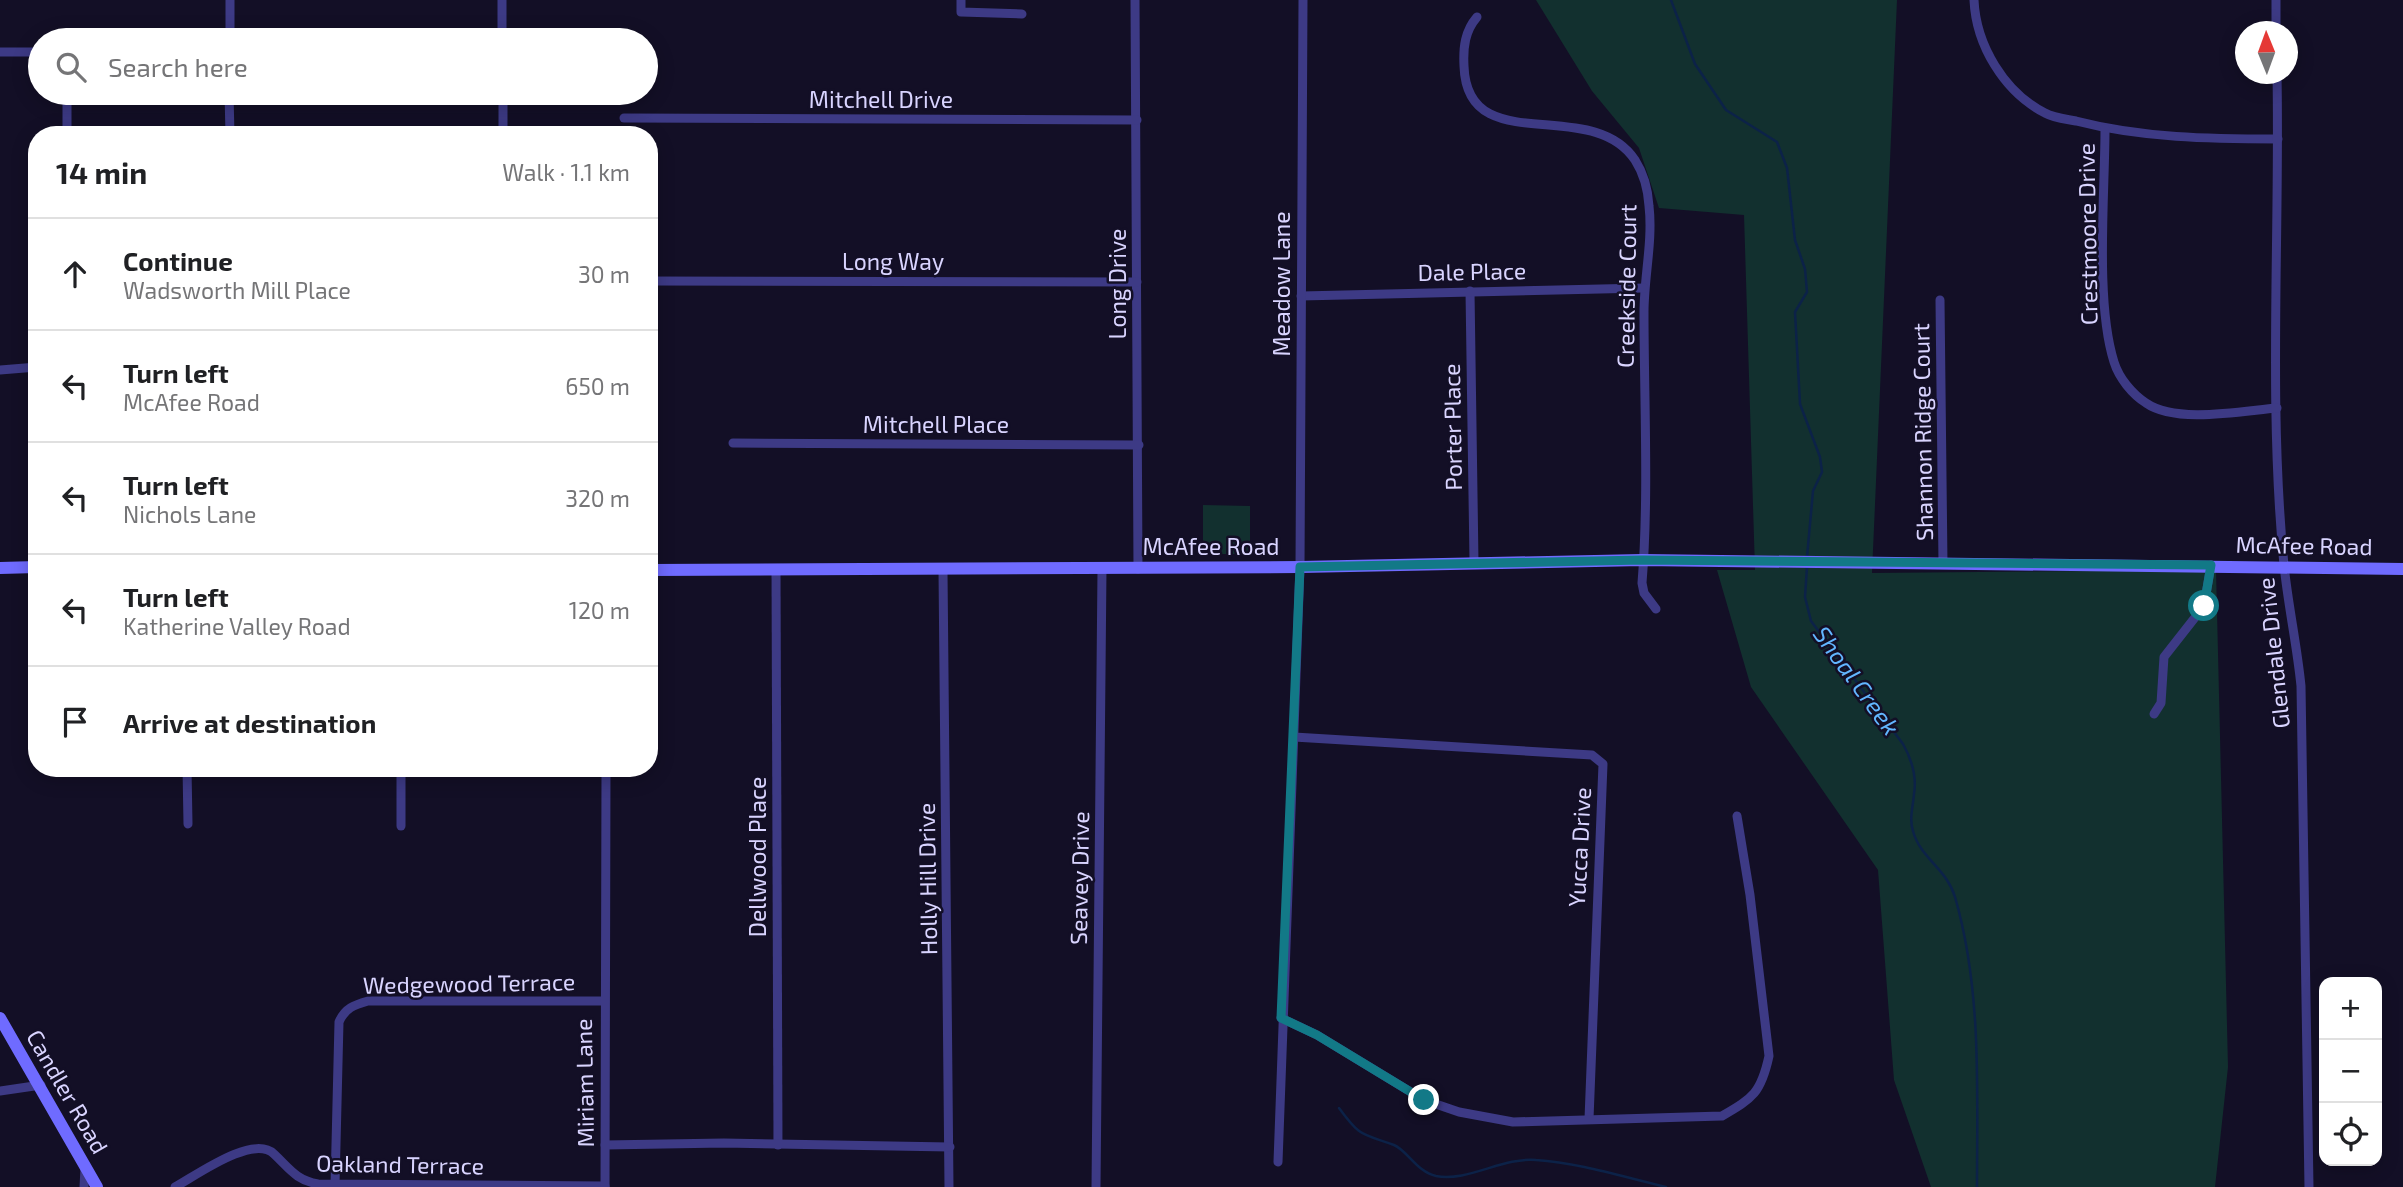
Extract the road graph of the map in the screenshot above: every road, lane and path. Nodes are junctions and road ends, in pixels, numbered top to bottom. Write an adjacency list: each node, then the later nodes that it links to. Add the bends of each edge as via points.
1 (230, 0): 11 (street)
2 (502, 0): 12 (street)
3 (961, 0): 8 (street, via 961,12)
4 (1135, 0): 20 (street, Long Drive)
5 (1303, 0): 30 (street, Meadow Lane)
6 (1974, 0): 24 (street, via 1980,36 1996,68 2015,91 2046,114)
7 (2276, 0): 10 (street)
8 (1021, 14)
9 (1477, 17): 28 (street, Creekside Court, via 1467,29 1464,62 1473,103 1496,118 1595,130 1620,142 1638,164 1649,205)
10 (2276, 21)
11 (230, 28)
12 (502, 28)
13 (0, 52): 14 (street)
14 (28, 52)
15 (2277, 84): 25 (street, Glendale Drive)
16 (67, 105): 21 (street)
17 (229, 105): 22 (street)
18 (503, 105): 23 (street)
19 (624, 118): 20 (street, Mitchell Drive)
20 (1137, 120): 27 (street, Long Drive)
21 (67, 126)
22 (230, 126)
23 (503, 126)
24 (2105, 129): 25 (street, via 2196,139); 34 (street, Crestmoore Drive, via 2104,275 2114,363 2126,385 2147,404 2175,414)
25 (2278, 139): 34 (street, Glendale Drive)
26 (658, 281): 27 (street, Long Way)
27 (1137, 282): 36 (street, Long Drive)
28 (1644, 288): 29 (street, Dale Place); 37 (street, Creekside Court)
29 (1469, 291): 30 (street, Dale Place); 38 (street, Porter Place)
30 (1301, 296): 43 (street, Meadow Lane)
31 (1940, 300): 39 (street, Shannon Ridge Court)
32 (28, 368): 33 (street)
33 (0, 370)
34 (2277, 408): 41 (street, Glendale Drive)
35 (733, 443): 36 (street, Mitchell Place)
36 (1139, 445): 47 (street, Long Drive)
37 (1642, 560): 38 (street, McAfee Road); 39 (street, McAfee Road); 51 (street, Creekside Court, via 1644,593)
38 (1474, 562): 43 (street, McAfee Road)
39 (1944, 564): 40 (street, McAfee Road)
40 (2211, 565): 41 (street, McAfee Road); 52 (street, via 2204,606 2164,657 2161,703)
41 (2284, 566): 48 (street, McAfee Road); 78 (street, Glendale Drive, via 2301,686)
42 (28, 567): 44 (street)
43 (1300, 567): 47 (street, McAfee Road); 53 (street, Meadow Lane)
44 (0, 568)
45 (776, 569): 49 (street, McAfee Road); 50 (street, McAfee Road); 67 (street, Dellwood Place)
46 (1102, 569): 47 (street, McAfee Road); 50 (street, McAfee Road); 77 (street, Seavey Drive)
47 (1138, 569)
48 (2403, 569)
49 (658, 570)
50 (943, 570): 68 (street, Holly Hill Drive)
51 (1656, 609)
52 (2154, 714)
53 (1294, 737): 62 (street, Meadow Lane); 65 (street, Yucca Drive, via 1592,755 1604,764)
54 (187, 777): 58 (street)
55 (401, 777): 59 (street)
56 (606, 777): 60 (street, Miriam Lane)
57 (1737, 816): 65 (street, via 1765,1015 1769,1056 1765,1075 1752,1099 1722,1116)
58 (188, 824)
59 (401, 826)
60 (603, 1001): 66 (street, Miriam Lane); 71 (street, Wedgewood Terrace, via 382,1001 354,1005 339,1022)
61 (0, 1018): 63 (street, Candler Road)
62 (1281, 1018): 65 (street, via 1436,1104 1513,1122); 69 (street, Meadow Lane)
63 (41, 1085): 64 (street); 70 (street, Candler Road)
64 (0, 1091)
65 (1589, 1119)
66 (605, 1145): 67 (street); 75 (street, Miriam Lane)
67 (778, 1145): 68 (street)
68 (950, 1147): 76 (street, Holly Hill Drive)
69 (1278, 1162)
70 (85, 1163): 72 (street); 73 (street, Candler Road)
71 (335, 1185): 74 (street, Oakland Terrace, via 303,1182 272,1152 251,1147); 75 (street, Oakland Terrace)
72 (84, 1187)
73 (97, 1187)
74 (175, 1187)
75 (605, 1187)
76 (949, 1187)
77 (1096, 1187)
78 (2309, 1187)

